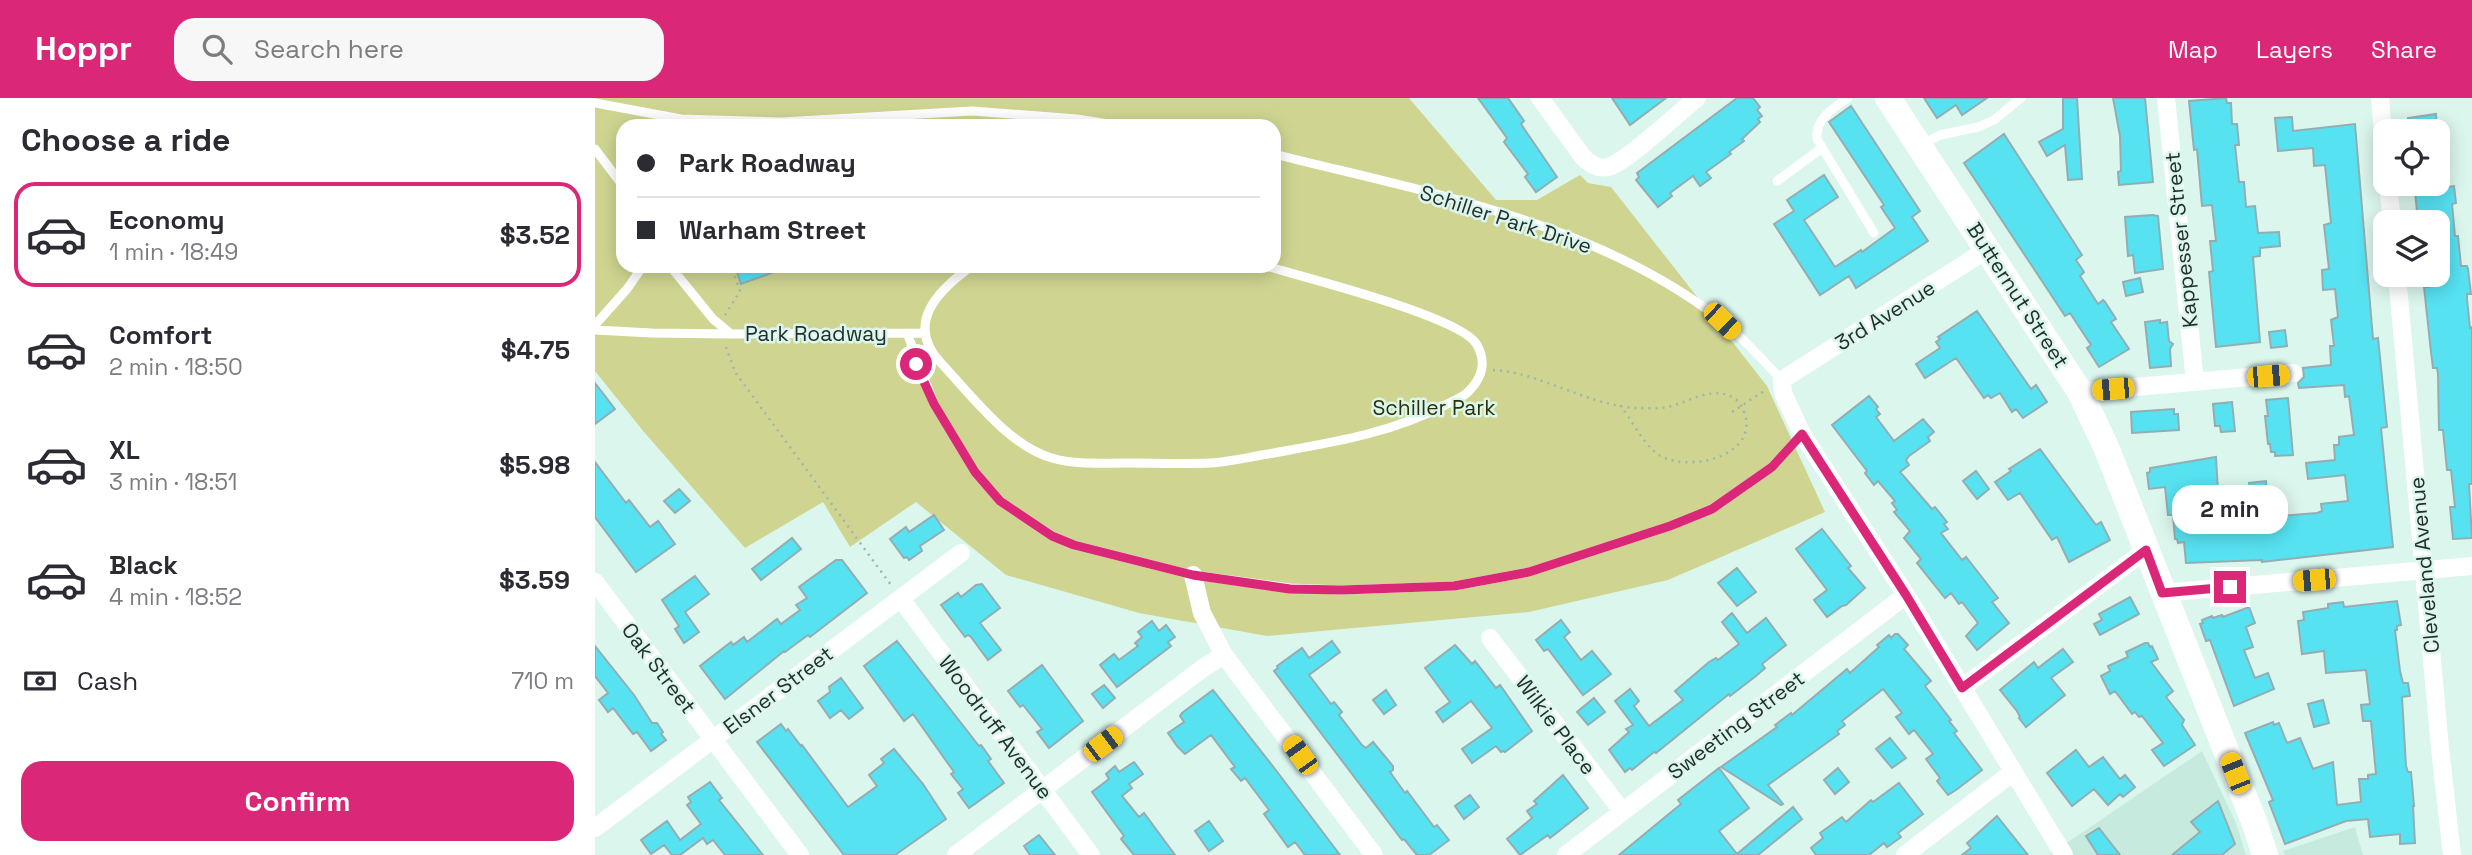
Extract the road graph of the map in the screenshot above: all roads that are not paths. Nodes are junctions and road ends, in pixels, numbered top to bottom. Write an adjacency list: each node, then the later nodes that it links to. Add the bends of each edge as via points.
1 (1540, 98): 2 (street, via 1583,157 1604,168 1621,161)
2 (1697, 98)
3 (1848, 98): 14 (lane, via 1821,120 1816,130)
4 (1888, 98): 13 (street, Butternut Street)
5 (2021, 98): 13 (lane, via 1994,120 1940,135)
6 (2166, 98): 31 (street, Kappesser Street)
7 (2380, 98): 12 (street)
8 (595, 103): 9 (lane)
9 (681, 119)
10 (853, 119): 11 (lane, via 972,111)
11 (1077, 119)
12 (2382, 119)
13 (1920, 146): 20 (street, Butternut Street)
14 (1822, 148): 18 (lane); 19 (lane)
15 (595, 149): 17 (lane)
16 (1281, 156): 32 (lane, Schiller Park Drive, via 1463,202 1571,236 1636,266 1722,321)
17 (616, 177)
18 (1777, 181)
19 (1874, 233)
20 (1988, 249): 32 (street, 3rd Avenue); 33 (street, Butternut Street)
21 (1281, 271): 28 (lane, via 1417,312 1466,332 1477,343 1483,361 1480,378 1467,394 1432,412 1355,439 1213,463 1097,463 1053,459 1031,450 999,424 928,350)
22 (638, 273): 26 (lane)
23 (676, 273): 29 (lane, Park Roadway)
24 (962, 273): 28 (lane, via 932,304)
25 (2398, 287): 38 (street, Cleveland Avenue)
26 (595, 327): 29 (lane)
27 (907, 333): 28 (lane); 29 (lane, Park Roadway); 39 (lane, Park Roadway, via 934,404 975,472 1000,501 1052,536 1074,545)
28 (923, 333)
29 (726, 334)
30 (2293, 373): 31 (street)
31 (2195, 382): 33 (street)
32 (1777, 383): 34 (street)
33 (2080, 392): 35 (street, Butternut Street)
34 (1802, 434): 39 (lane, Park Roadway, via 1772,467 1712,509 1529,572 1454,586 1342,590 1290,589); 42 (street)
35 (2146, 550): 41 (street, Butternut Street); 46 (street)
36 (961, 554): 43 (street, Elsner Street)
37 (2472, 566): 38 (street)
38 (2425, 570): 41 (street); 60 (street, Cleveland Avenue)
39 (1193, 575): 45 (street, via 1202,613)
40 (595, 582): 47 (street, Oak Street)
41 (2162, 593): 59 (street, Butternut Street)
42 (1906, 595): 46 (street); 50 (street, Sweeting Street)
43 (901, 599): 47 (street, Elsner Street); 49 (street, Woodruff Avenue)
44 (1490, 638): 50 (street, Wilkie Place)
45 (1224, 655): 49 (street); 55 (street)
46 (1962, 688): 48 (street)
47 (713, 739): 51 (street, Elsner Street); 52 (street, Oak Street)
48 (2013, 772): 57 (street); 58 (street)
49 (1042, 790): 53 (street); 54 (street, Woodruff Avenue)
50 (1622, 811): 56 (street, Sweeting Street)
51 (595, 828)
52 (800, 855)
53 (956, 855)
54 (1091, 855)
55 (1374, 855)
56 (1566, 855)
57 (1905, 855)
58 (2064, 855)
59 (2265, 855)
60 (2452, 855)

